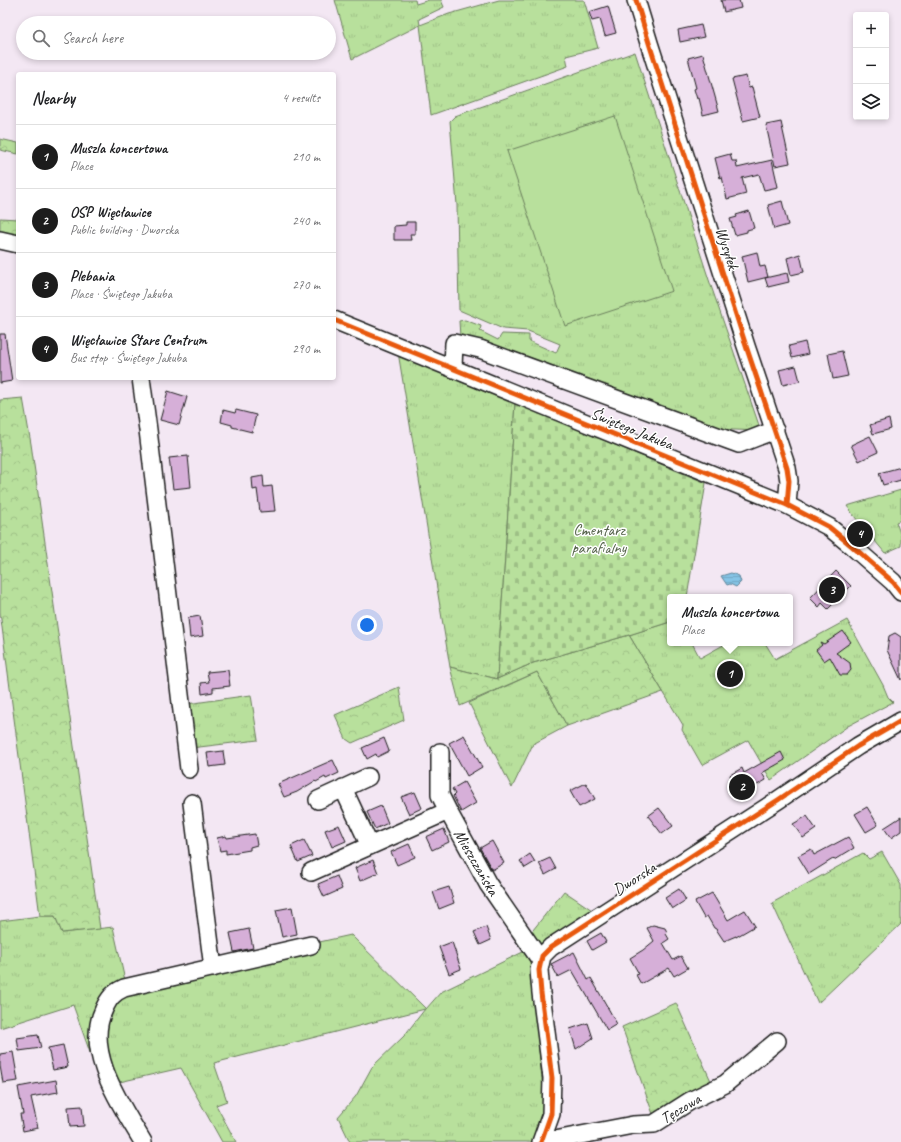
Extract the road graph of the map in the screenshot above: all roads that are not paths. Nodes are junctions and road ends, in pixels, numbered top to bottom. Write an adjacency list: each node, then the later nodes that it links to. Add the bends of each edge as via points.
1 (636, 0): 7 (street, Wysyłek)
2 (0, 240): 3 (street)
3 (16, 244)
4 (336, 321): 5 (street, Świętego Jakuba)
5 (453, 368): 7 (street, via 454,343 480,349 739,444); 8 (street, Świętego Jakuba)
6 (141, 380): 12 (street)
7 (775, 430): 8 (street, Wysyłek, via 787,468)
8 (787, 505): 9 (street, Świętego Jakuba, via 829,527)
9 (901, 592)
10 (901, 721): 21 (street, Dworska, via 858,746 551,947 542,956)
11 (440, 752): 17 (street, Mieszczańska, via 440,795)
12 (189, 769)
13 (368, 777): 14 (street)
14 (343, 788): 15 (street); 18 (street)
15 (318, 800)
16 (192, 803): 22 (street)
17 (448, 812): 18 (street); 21 (street, Mieszczańska, via 488,884)
18 (370, 846): 19 (street)
19 (311, 872)
20 (311, 945): 22 (street)
21 (541, 961): 24 (street, via 541,993 552,1078 552,1114)
22 (213, 968): 25 (street, via 124,988 115,992 100,1018 97,1034 101,1061 117,1098)
23 (777, 1041): 24 (street, Tęczowa, via 725,1084 690,1101 654,1124 633,1124 555,1140)
24 (543, 1139)
25 (143, 1142)

